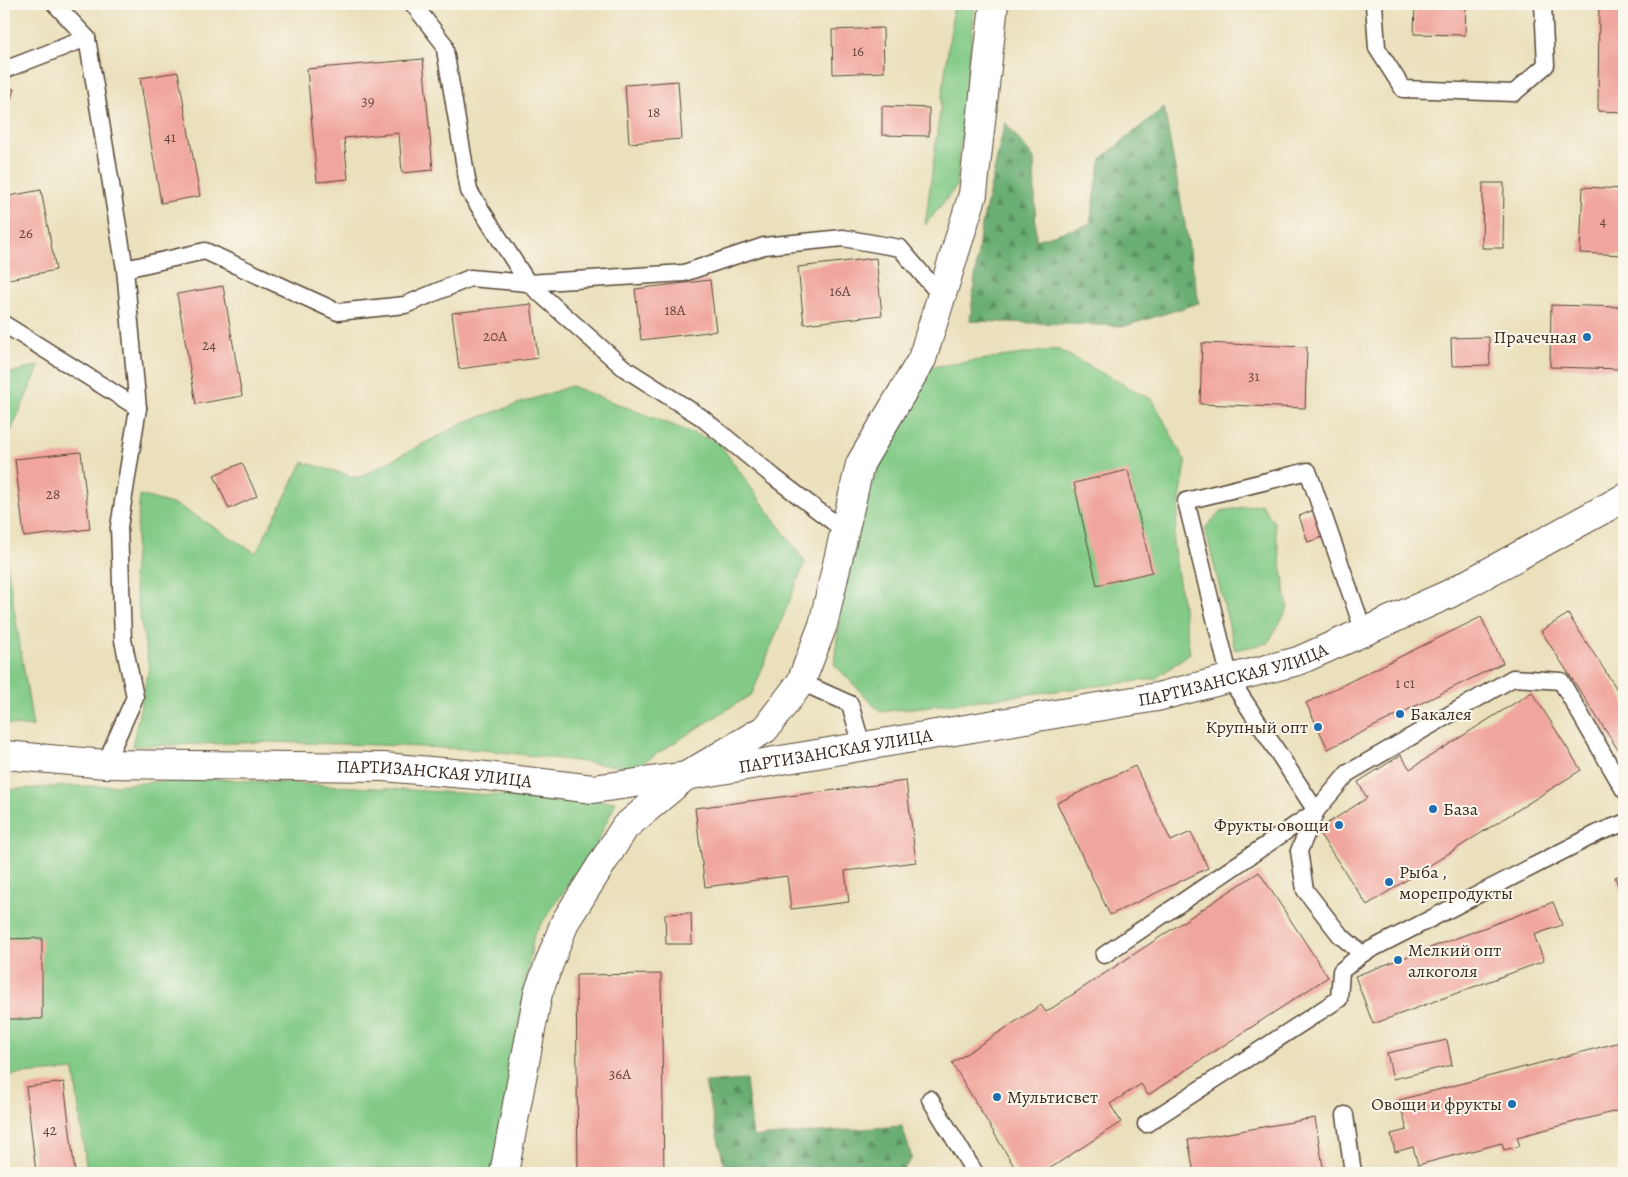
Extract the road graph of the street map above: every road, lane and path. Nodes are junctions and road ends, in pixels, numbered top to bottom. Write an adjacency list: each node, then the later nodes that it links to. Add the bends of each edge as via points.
1 (55, 4): 6 (lane)
2 (413, 4): 9 (lane, via 444,44 469,191)
3 (994, 4): 10 (street, via 973,194)
4 (1374, 4): 5 (lane, via 1377,48 1404,89 1514,93 1546,65)
5 (1544, 4)
6 (88, 38): 7 (lane); 8 (lane)
7 (4, 70)
8 (125, 269): 9 (lane, via 205,251 338,312 405,305 470,278); 12 (lane)
9 (528, 283): 10 (lane, via 684,273 764,246 843,238 900,248); 14 (lane, via 624,368 701,417)
10 (941, 296): 14 (street, via 922,360 860,464)
11 (4, 324): 12 (lane)
12 (138, 408): 20 (lane, via 119,527 123,640 135,697)
13 (1624, 498): 15 (street, ПАРТИЗАНСКАЯ УЛИЦА, via 1449,594)
14 (845, 531): 17 (street, via 823,625)
15 (1364, 632): 16 (street, ПАРТИЗАНСКАЯ УЛИЦА, via 1298,661); 16 (lane, via 1308,470 1186,501)
16 (1230, 679): 18 (street, ПАРТИЗАНСКАЯ УЛИЦА, via 1157,698); 23 (lane)
17 (801, 682): 18 (lane, via 850,704); 21 (street, via 765,729)
18 (862, 746): 21 (street, ПАРТИЗАНСКАЯ УЛИЦА)
19 (4, 755): 20 (street, ПАРТИЗАНСКАЯ УЛИЦА)
20 (105, 764): 21 (street, ПАРТИЗАНСКАЯ УЛИЦА, via 383,768 594,789)
21 (686, 776): 30 (street, via 625,827 565,922 538,993)
22 (1624, 790): 23 (lane, via 1561,681 1513,678 1348,774)
23 (1316, 811): 25 (lane, via 1299,851 1305,890 1340,935); 26 (lane)
24 (1624, 823): 25 (lane, via 1600,832)
25 (1362, 954): 29 (lane, via 1341,971 1339,999)
26 (1104, 955)
27 (930, 1099): 31 (lane)
28 (1345, 1114): 32 (lane)
29 (1146, 1124)
30 (504, 1173)
31 (975, 1173)
32 (1353, 1173)

